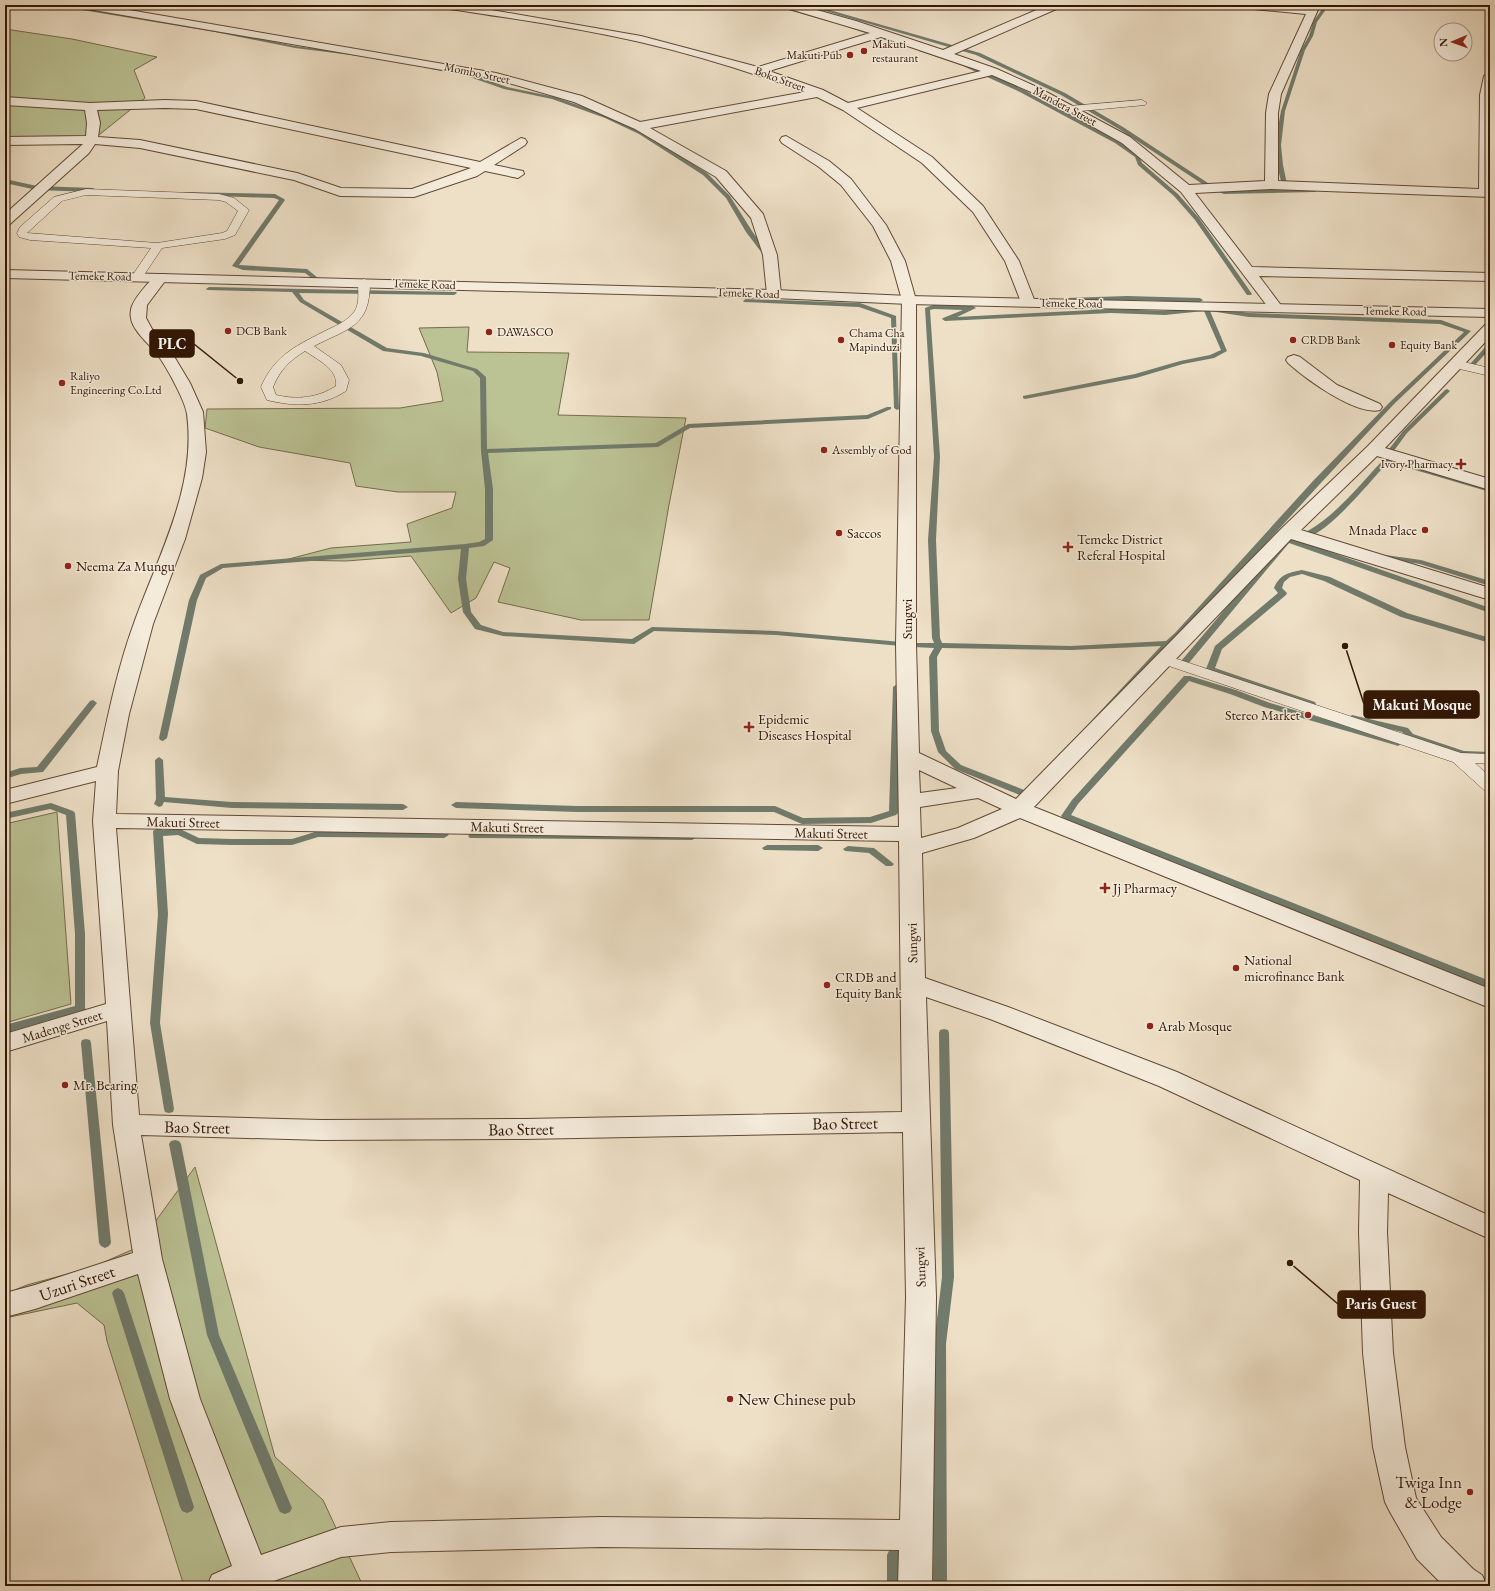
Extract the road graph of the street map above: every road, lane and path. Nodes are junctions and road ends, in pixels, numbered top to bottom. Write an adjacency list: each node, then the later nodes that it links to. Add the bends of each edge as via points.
1 (82, 5): 19 (street, Mombo Street, via 496,76 578,99)
2 (442, 5): 10 (street, Boko Street, via 641,39)
3 (787, 5): 8 (street, Mandera Street, via 831,16)
4 (1034, 5): 6 (street)
5 (1244, 5): 7 (street)
6 (1053, 7): 9 (street)
7 (1314, 8): 26 (street, via 1275,94)
8 (881, 33): 9 (street, Mandera Street); 10 (street)
9 (944, 54): 11 (street, Mandera Street)
10 (758, 71): 13 (street, Boko Street)
11 (993, 71): 17 (street); 18 (street, Mandera Street)
12 (1490, 76): 28 (street, via 1486,95)
13 (819, 93): 17 (street, Boko Street); 19 (street)
14 (5, 101): 16 (street)
15 (1142, 103): 18 (lane)
16 (90, 107): 20 (street, via 93,112); 24 (street, via 196,105)
17 (847, 107): 39 (street, Boko Street, via 927,160 978,209 1012,261)
18 (1070, 109): 27 (street, Mandera Street, via 1126,140)
19 (639, 126): 37 (street, Mombo Street, via 721,174 758,217 770,255)
20 (91, 140): 22 (street); 24 (street, via 140,144 206,156 297,178 340,192 414,193); 29 (street, via 86,150)
21 (786, 140): 38 (street, Sungwi, via 824,164 846,182 866,208 898,261)
22 (5, 142)
23 (521, 142): 24 (street)
24 (484, 167): 25 (street)
25 (518, 174)
26 (1270, 185): 27 (street); 28 (street)
27 (1186, 189): 31 (street, Mandera Street)
28 (1488, 193)
29 (5, 221)
30 (156, 246): 30 (lane, via 30,237 22,233 58,199 86,192 219,197 230,200 244,210 231,233 225,236); 33 (lane)
31 (1248, 270): 35 (street); 40 (street, Mandera Street)
32 (5, 274): 33 (street, Temeke Road)
33 (138, 276): 34 (street, Temeke Road)
34 (161, 277): 36 (street, Temeke Road); 56 (street, via 140,305 138,318 145,331 164,353 195,412 197,452 176,539 143,624 118,714)
35 (1490, 277)
36 (364, 282): 37 (street, Temeke Road); 43 (lane, via 364,304 354,320)
37 (774, 294): 38 (street, Temeke Road)
38 (909, 300): 39 (street, Temeke Road); 53 (street, Sungwi, via 906,636)
39 (1028, 302): 40 (street, Temeke Road)
40 (1276, 308): 41 (street, Temeke Road)
41 (1490, 313)
42 (1490, 328): 45 (street, Makuti Street)
43 (306, 346): 43 (lane, via 286,359 273,373 267,387 271,397 306,401 334,394 342,388 344,380 337,368)
44 (1294, 360): 47 (street, via 1322,384)
45 (1455, 364): 46 (lane); 48 (street, Makuti Street)
46 (1490, 372)
47 (1374, 407)
48 (1374, 450): 49 (street); 50 (street, Makuti Street)
49 (1490, 485)
50 (1288, 532): 51 (street); 52 (street, Makuti Street)
51 (1490, 594)
52 (1165, 660): 54 (lane); 61 (street, Makuti Street)
53 (908, 756): 58 (street); 60 (street, Sungwi)
54 (1459, 758): 55 (lane); 57 (lane)
55 (1490, 759)
56 (107, 771): 59 (street); 62 (street)
57 (1490, 786)
58 (979, 791): 60 (street); 61 (street)
59 (5, 797)
60 (909, 802): 63 (street, Sungwi)
61 (1019, 809): 63 (street, Makuti Street, via 998,822 943,842); 65 (street)
62 (104, 821): 63 (street, Makuti Street); 66 (street)
63 (910, 841): 64 (street, Sungwi)
64 (913, 983): 68 (street, Sungwi); 70 (street, via 1000,1013 1168,1079)
65 (1490, 999)
66 (119, 1009): 67 (street, Madenge Street); 69 (street)
67 (5, 1043)
68 (916, 1122): 69 (street, Bao Street, via 322,1130); 74 (street, Sungwi, via 921,1297)
69 (126, 1125): 72 (street)
70 (1374, 1173): 71 (street); 77 (street, via 1373,1232 1378,1353 1389,1447 1401,1502 1429,1548)
71 (1490, 1228)
72 (148, 1259): 73 (street, Uzuri Street); 75 (street, via 185,1399)
73 (5, 1305)
74 (916, 1535): 75 (street, via 601,1532 391,1537 341,1542); 76 (street, Sungwi)
75 (244, 1582)
76 (915, 1586)
77 (1470, 1586)

